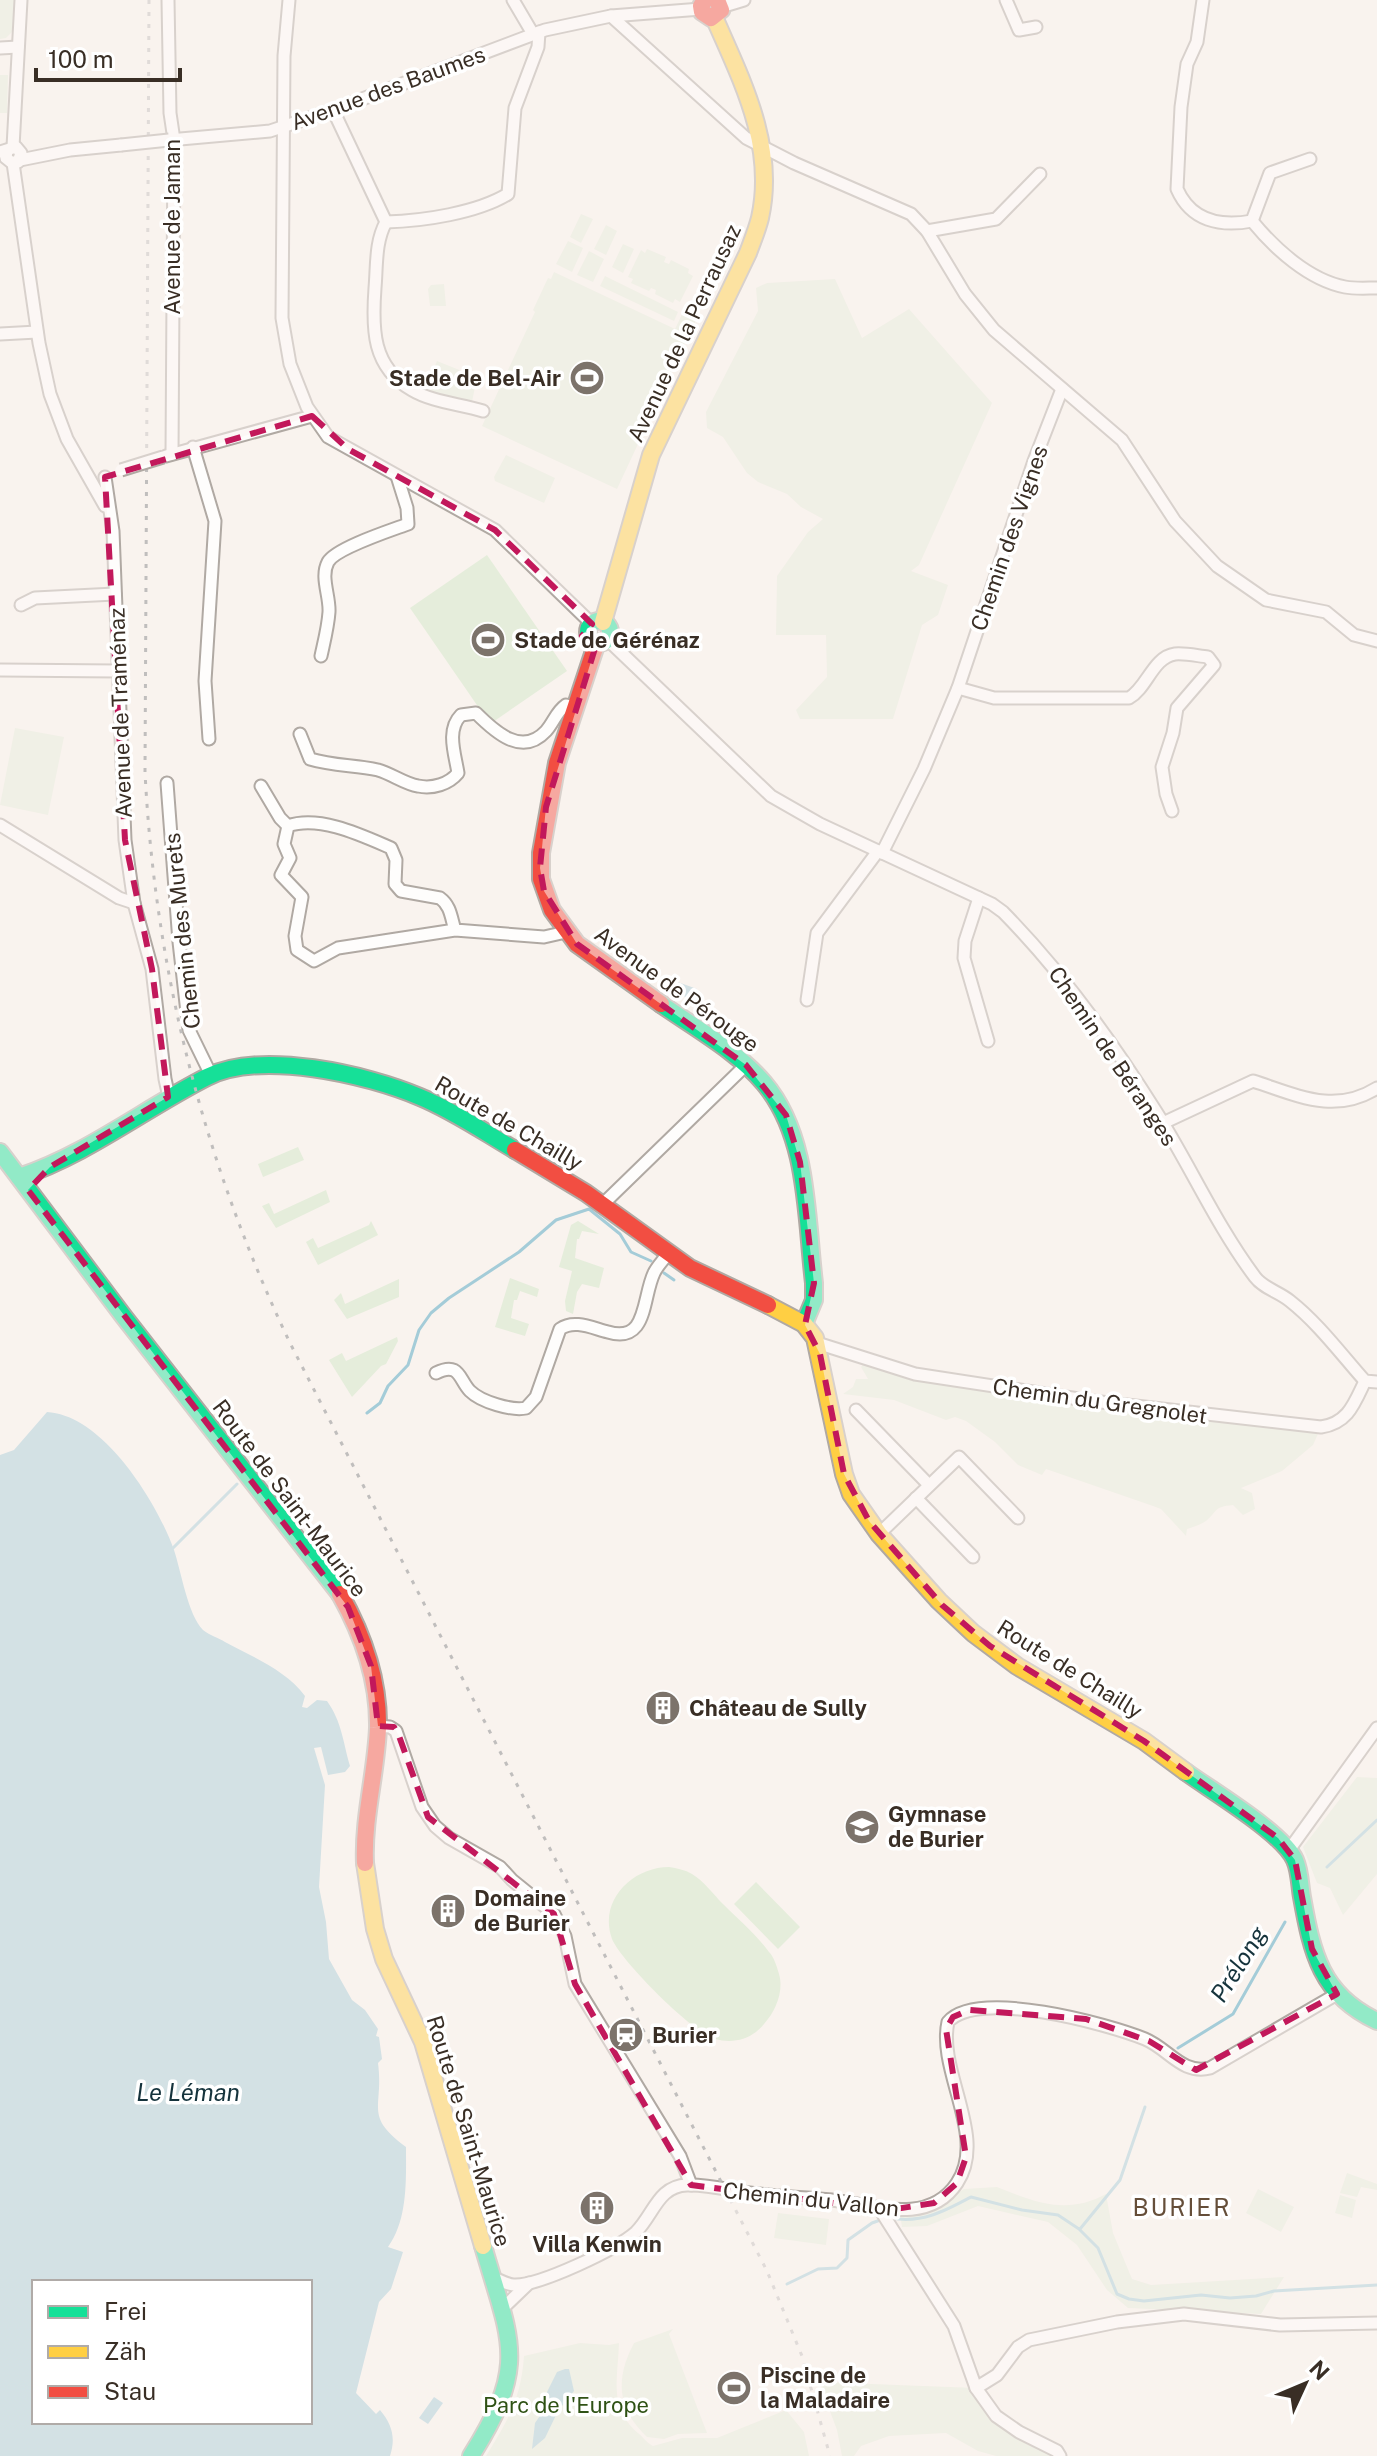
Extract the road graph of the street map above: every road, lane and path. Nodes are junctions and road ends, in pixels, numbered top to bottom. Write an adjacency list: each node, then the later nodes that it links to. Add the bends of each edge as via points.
1 (21, 0): 12 (street, Avenue de Traménaz)
2 (168, 0): 16 (street, Avenue de Jaman)
3 (289, 0): 15 (street)
4 (513, 0): 11 (street)
5 (744, 0): 8 (street, Avenue des Baumes)
6 (1006, 0): 10 (street, via 1019,30)
7 (1203, 0): 21 (street, via 1181,107 1177,189 1188,209 1209,221)
8 (712, 7): 9 (street, Avenue des Baumes); 17 (street, Avenue de la Perrausaz, via 751,101)
9 (611, 16): 11 (street, Avenue des Baumes); 17 (street, via 717,114)
10 (1036, 27)
11 (536, 33): 14 (street, Avenue des Baumes); 22 (street, via 538,47 515,108 508,194 471,209)
12 (18, 47): 13 (street); 18 (street, Avenue de Traménaz)
13 (0, 48)
14 (333, 110): 15 (street, Avenue des Baumes); 22 (street)
15 (285, 126): 16 (street, Avenue des Baumes); 29 (street, via 282,318 290,364)
16 (171, 140): 18 (street, Avenue des Baumes, bridge); 31 (street, Avenue de Jaman)
17 (763, 148): 23 (street, via 905,210); 38 (street, Avenue de la Perrausaz, via 760,218 748,253 651,455)
18 (10, 155): 25 (street, Avenue de Traménaz)
19 (1310, 159): 21 (street, via 1270,173)
20 (1040, 174): 23 (street, via 996,219)
21 (1252, 221): 24 (street, via 1308,272 1345,287)
22 (386, 222): 28 (street, via 379,235 372,322 383,364 414,391)
23 (927, 231): 27 (street, via 979,314)
24 (1377, 288)
25 (37, 332): 26 (street); 32 (street, Avenue de Traménaz, via 54,408)
26 (0, 334)
27 (1062, 389): 40 (street, via 1122,440 1175,521 1217,566 1266,600 1326,612 1354,635); 44 (street, Chemin des Vignes)
28 (483, 411)
29 (312, 416): 30 (street); 33 (street, via 328,437)
30 (193, 447): 31 (street); 47 (street, via 215,521 205,681)
31 (168, 456): 34 (street, bridge)
32 (87, 475): 34 (street); 35 (street, Avenue de Traménaz)
33 (397, 476): 38 (street, via 495,530); 41 (street, via 408,524 360,542 326,565 330,610)
34 (105, 477): 35 (street, Avenue de Traménaz)
35 (111, 522): 36 (street, Avenue de Traménaz)
36 (115, 594): 37 (street, via 35,598); 43 (street, Avenue de Traménaz)
37 (21, 605)
38 (598, 623): 39 (street, via 590,636)
39 (602, 641): 45 (street, Avenue de Pérouge); 53 (street, Chemin de Béranges, via 771,796)
40 (1377, 641)
41 (321, 656)
42 (0, 670): 43 (street)
43 (117, 671): 55 (street, Avenue de Traménaz, via 123,813)
44 (958, 688): 50 (street, via 994,698 1129,698 1140,692 1164,659 1174,654 1208,657 1214,665 1177,708 1165,752 1162,767); 53 (street, Chemin des Vignes, via 924,769)
45 (574, 708): 46 (street, via 562,708 546,732 531,742 516,743 476,713 461,715 452,732 458,773 437,786 310,759); 57 (street, Avenue de Pérouge, via 546,807 540,868 552,911)
46 (300, 734)
47 (209, 739)
48 (167, 783): 61 (street, Chemin des Murets, via 189,1030)
49 (261, 786): 52 (street)
50 (1172, 811)
51 (0, 825): 55 (street)
52 (288, 826): 56 (street, via 304,820 391,848 395,884 401,891 444,901); 56 (street, via 284,844 290,858 281,875 302,897 295,936 304,956 314,961 338,948)
53 (880, 852): 54 (street, Chemin de Béranges); 58 (street, Chemin des Vignes, via 817,933)
54 (979, 898): 59 (street, via 964,958); 64 (street, Chemin de Béranges, via 1003,912 1062,978)
55 (134, 903): 63 (street, Avenue de Traménaz, via 152,969)
56 (455, 930): 57 (street, via 544,937)
57 (566, 932): 60 (street, Avenue de Pérouge)
58 (807, 1000)
59 (988, 1041)
60 (746, 1065): 67 (street); 69 (street, Avenue de Pérouge, via 786,1115 800,1162 814,1283 814,1300)
61 (211, 1075): 63 (street, Route de Chailly); 67 (street, Route de Chailly, via 244,1065 276,1064 408,1091)
62 (1377, 1088): 64 (street, via 1360,1099 1324,1103 1253,1081)
63 (169, 1097): 66 (street, Route de Chailly)
64 (1163, 1123): 72 (street, Chemin de Béranges, via 1257,1280 1289,1300)
65 (0, 1152): 66 (street, Route de Saint-Maurice)
66 (24, 1184): 79 (street, Route de Saint-Maurice, via 343,1600 370,1659)
67 (603, 1204): 68 (street, Route de Chailly)
68 (668, 1253): 69 (street, Route de Chailly); 71 (street, via 653,1275 633,1330 623,1335 574,1324 560,1329 536,1397 526,1408 480,1398 452,1370)
69 (804, 1324): 70 (street, Route de Chailly)
70 (817, 1343): 72 (street, Chemin du Gregnolet, via 915,1374 1321,1427 1346,1417); 77 (street, Route de Chailly, via 844,1474 851,1494)
71 (436, 1373)
72 (1371, 1381)
73 (856, 1410): 74 (street)
74 (929, 1485): 75 (street); 76 (street, via 959,1457)
75 (916, 1498): 77 (street); 78 (street)
76 (1018, 1518)
77 (879, 1534): 81 (street, Route de Chailly, via 942,1605 1003,1656 1144,1741)
78 (973, 1557)
79 (378, 1726): 84 (street, via 396,1731 422,1807 435,1826 500,1867 559,1922 575,1984 680,2156); 86 (street, Route de Saint-Maurice, via 364,1840 369,1900 384,1959 423,2042)
80 (1377, 1728): 81 (street)
81 (1289, 1850): 82 (street, via 1299,1872 1312,1949)
82 (1337, 1994): 83 (street); 85 (street, Chemin du Vallon, via 1210,2068 1196,2070 1149,2041 1086,2019 1003,2009 959,2013 948,2022 947,2042 963,2115 962,2172 934,2203)
83 (1377, 2021)
84 (691, 2185): 85 (street, Chemin du Vallon, via 837,2201); 87 (street, Chemin du Vallon, via 665,2191 648,2218 622,2242)
85 (881, 2212): 90 (street, via 954,2326)
86 (491, 2277): 87 (street, via 514,2285); 88 (street, Route de Saint-Maurice)
87 (530, 2283): 88 (street, Chemin du Vallon)
88 (502, 2309): 91 (street, Route de Saint-Maurice, via 510,2339 510,2375 503,2401)
89 (1377, 2323): 90 (street, via 1280,2325 1184,2314 1117,2322 1029,2340 997,2375)
90 (976, 2388): 92 (street, via 996,2416)
91 (471, 2456)
92 (1060, 2456)

